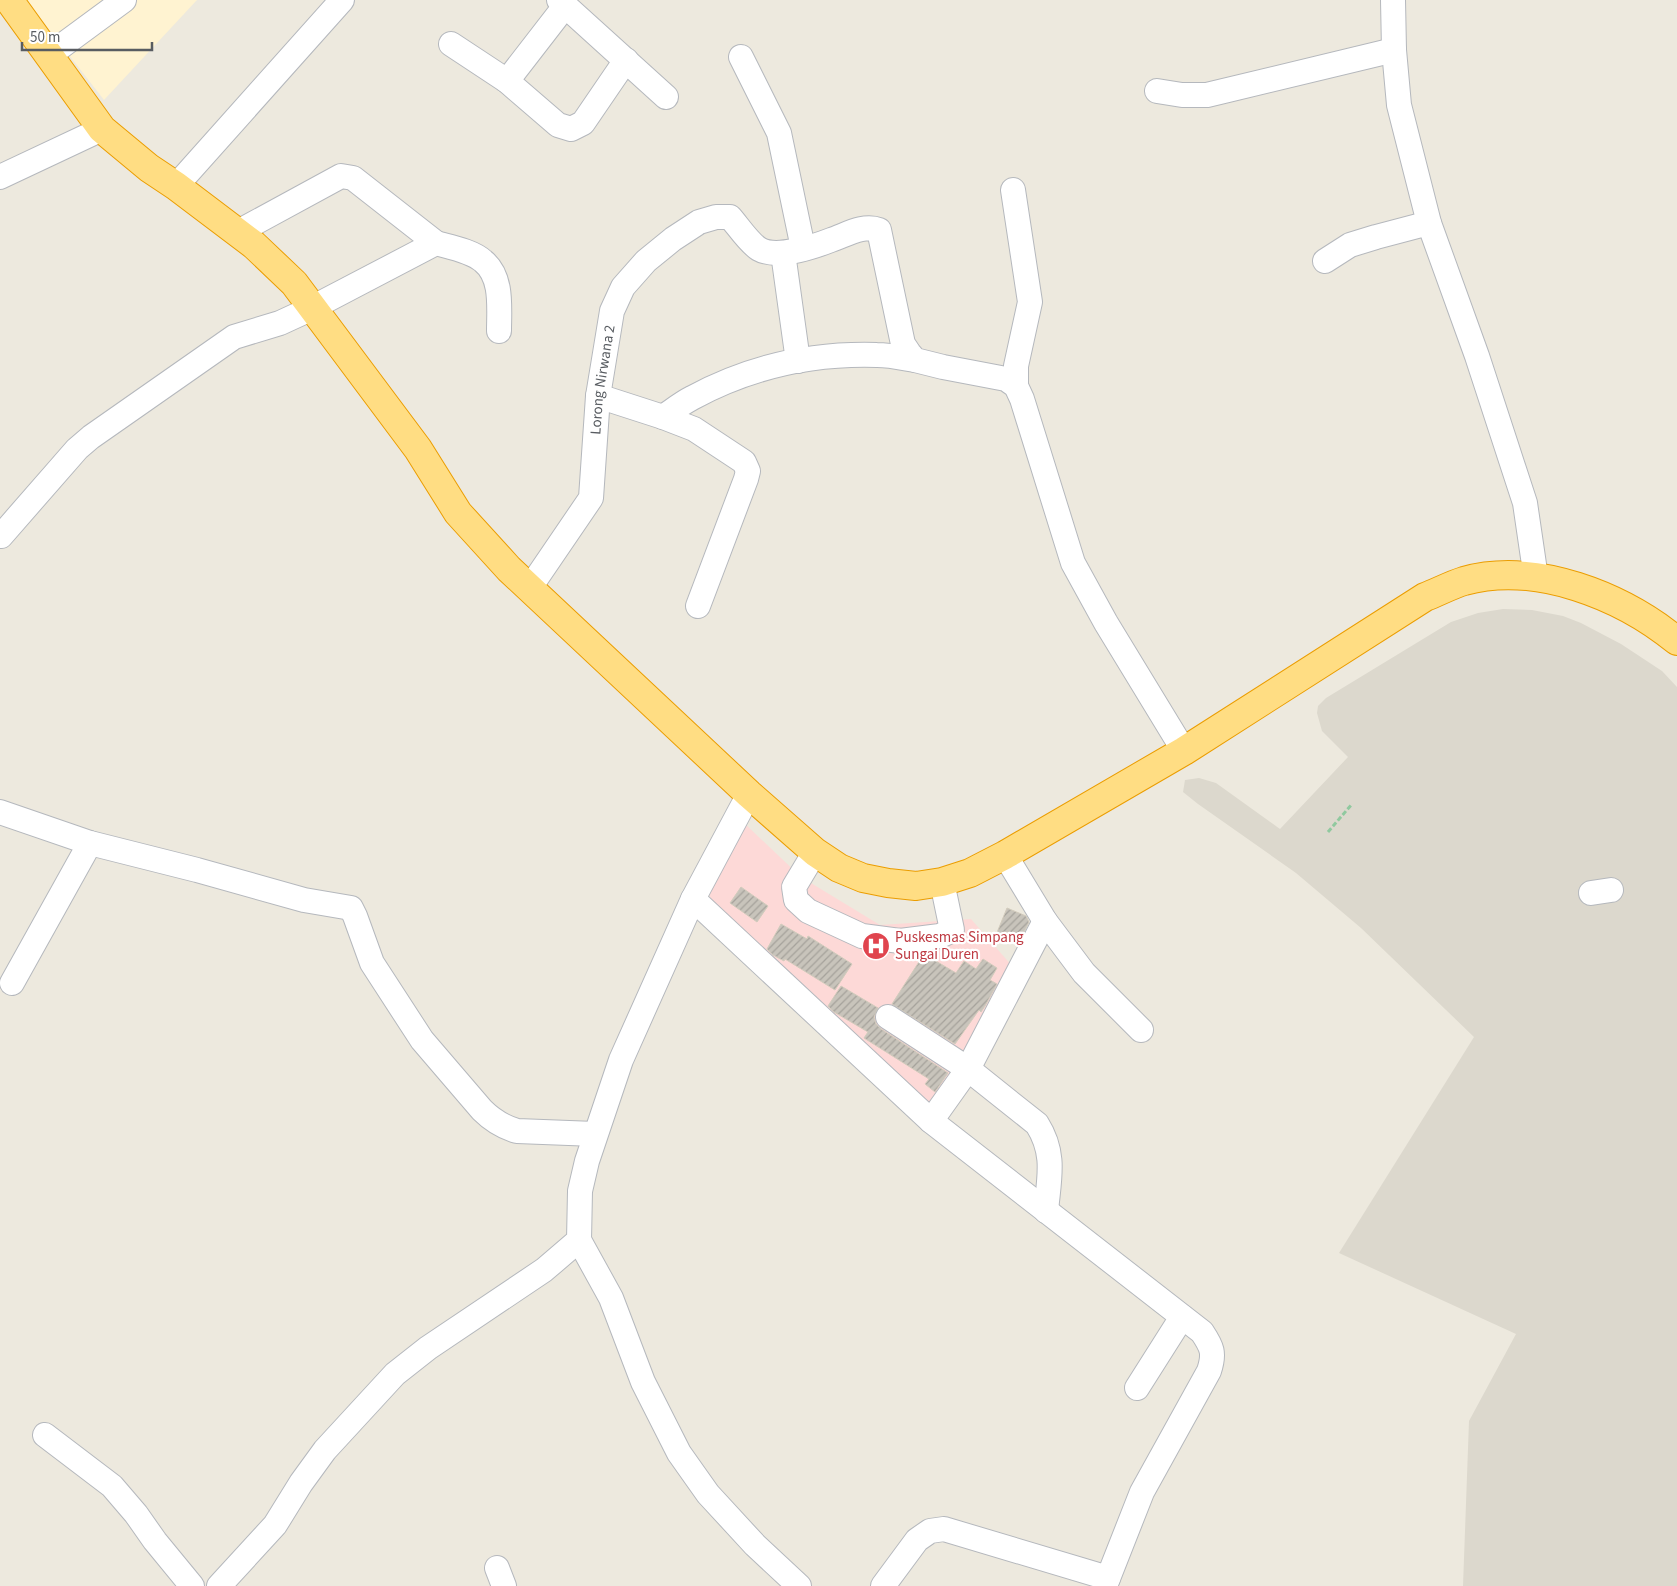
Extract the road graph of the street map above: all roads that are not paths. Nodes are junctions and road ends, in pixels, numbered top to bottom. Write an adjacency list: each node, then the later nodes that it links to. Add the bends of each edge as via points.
1 (124, 0): 8 (street)
2 (342, 0): 16 (street)
3 (1393, 0): 7 (street)
4 (14, 2): 8 (highway)
5 (562, 3): 10 (street); 11 (street)
6 (452, 44): 11 (street)
7 (1394, 50): 12 (street, via 1207,95); 18 (street, via 1399,105)
8 (48, 56): 14 (highway)
9 (741, 57): 21 (street, via 779,133)
10 (626, 60): 11 (street, via 583,123 571,129 558,125); 13 (street)
11 (507, 81)
12 (1157, 91)
13 (666, 96)
14 (102, 129): 15 (street); 16 (highway)
15 (0, 177)
16 (176, 186): 19 (highway)
17 (1014, 190): 27 (street, via 1030,302 1016,366)
18 (1429, 224): 22 (street, via 1350,245); 31 (street, via 1525,503)
19 (238, 232): 20 (street, via 341,176 353,178); 23 (highway, via 275,263)
20 (436, 243): 23 (street); 24 (street, via 483,260 496,277)
21 (793, 250): 25 (street, via 858,230 872,227 879,230 903,344); 26 (street); 28 (street, Lorong Nirwana 2, via 768,253 758,248 730,217 699,222 673,239 646,261 623,287 612,311)
22 (1325, 260)
23 (313, 308): 30 (street, via 280,323 234,337 91,437); 32 (highway, via 418,449 458,513)
24 (499, 331)
25 (915, 360): 26 (street, via 878,355 831,356); 27 (street, via 1006,379)
26 (798, 361): 29 (street, via 783,362 735,378 690,398)
27 (1016, 386): 35 (street, via 1073,563 1106,624)
28 (598, 396): 29 (street); 32 (street, Lorong Nirwana 2, via 591,498)
29 (663, 417): 33 (street, via 694,429 744,462 748,471)
30 (1, 536)
31 (1536, 578): 34 (highway, via 1588,590 1659,626); 35 (highway, via 1493,576 1464,581 1425,597)
32 (529, 589): 36 (highway)
33 (698, 606)
34 (1677, 641)
35 (1184, 751): 40 (highway)
36 (748, 794): 39 (highway); 42 (street)
37 (0, 812): 38 (street)
38 (90, 843): 44 (street); 49 (street, via 309,902 351,908 372,963 422,1040 492,1120 517,1130)
39 (815, 852): 41 (highway, via 839,868 863,878 916,886); 41 (street, via 794,887 796,900 808,911 862,936 900,941 940,936 952,930)
40 (1005, 855): 41 (highway, via 970,873); 43 (street)
41 (942, 882)
42 (693, 898): 48 (street); 49 (street, via 621,1060)
43 (1045, 921): 46 (street, via 1084,974); 47 (street)
44 (12, 983)
45 (888, 1016): 47 (street)
46 (1141, 1030)
47 (968, 1069): 48 (street); 50 (street, via 1038,1124 1044,1134 1050,1169)
48 (931, 1121): 50 (street)
49 (595, 1134): 51 (street, via 580,1191)
50 (1046, 1211): 52 (street)
51 (579, 1240): 57 (street, via 544,1270 394,1374 326,1450 275,1524); 58 (street, via 611,1298 643,1382 679,1453 708,1494 748,1538)
52 (1182, 1318): 53 (street); 55 (street, via 1202,1332 1214,1357 1142,1492)
53 (1138, 1388)
54 (45, 1435): 56 (street, via 112,1486)
55 (1107, 1582): 59 (street, via 944,1528 930,1531 917,1540)
56 (192, 1586)
57 (219, 1586)
58 (800, 1586)
59 (883, 1586)

